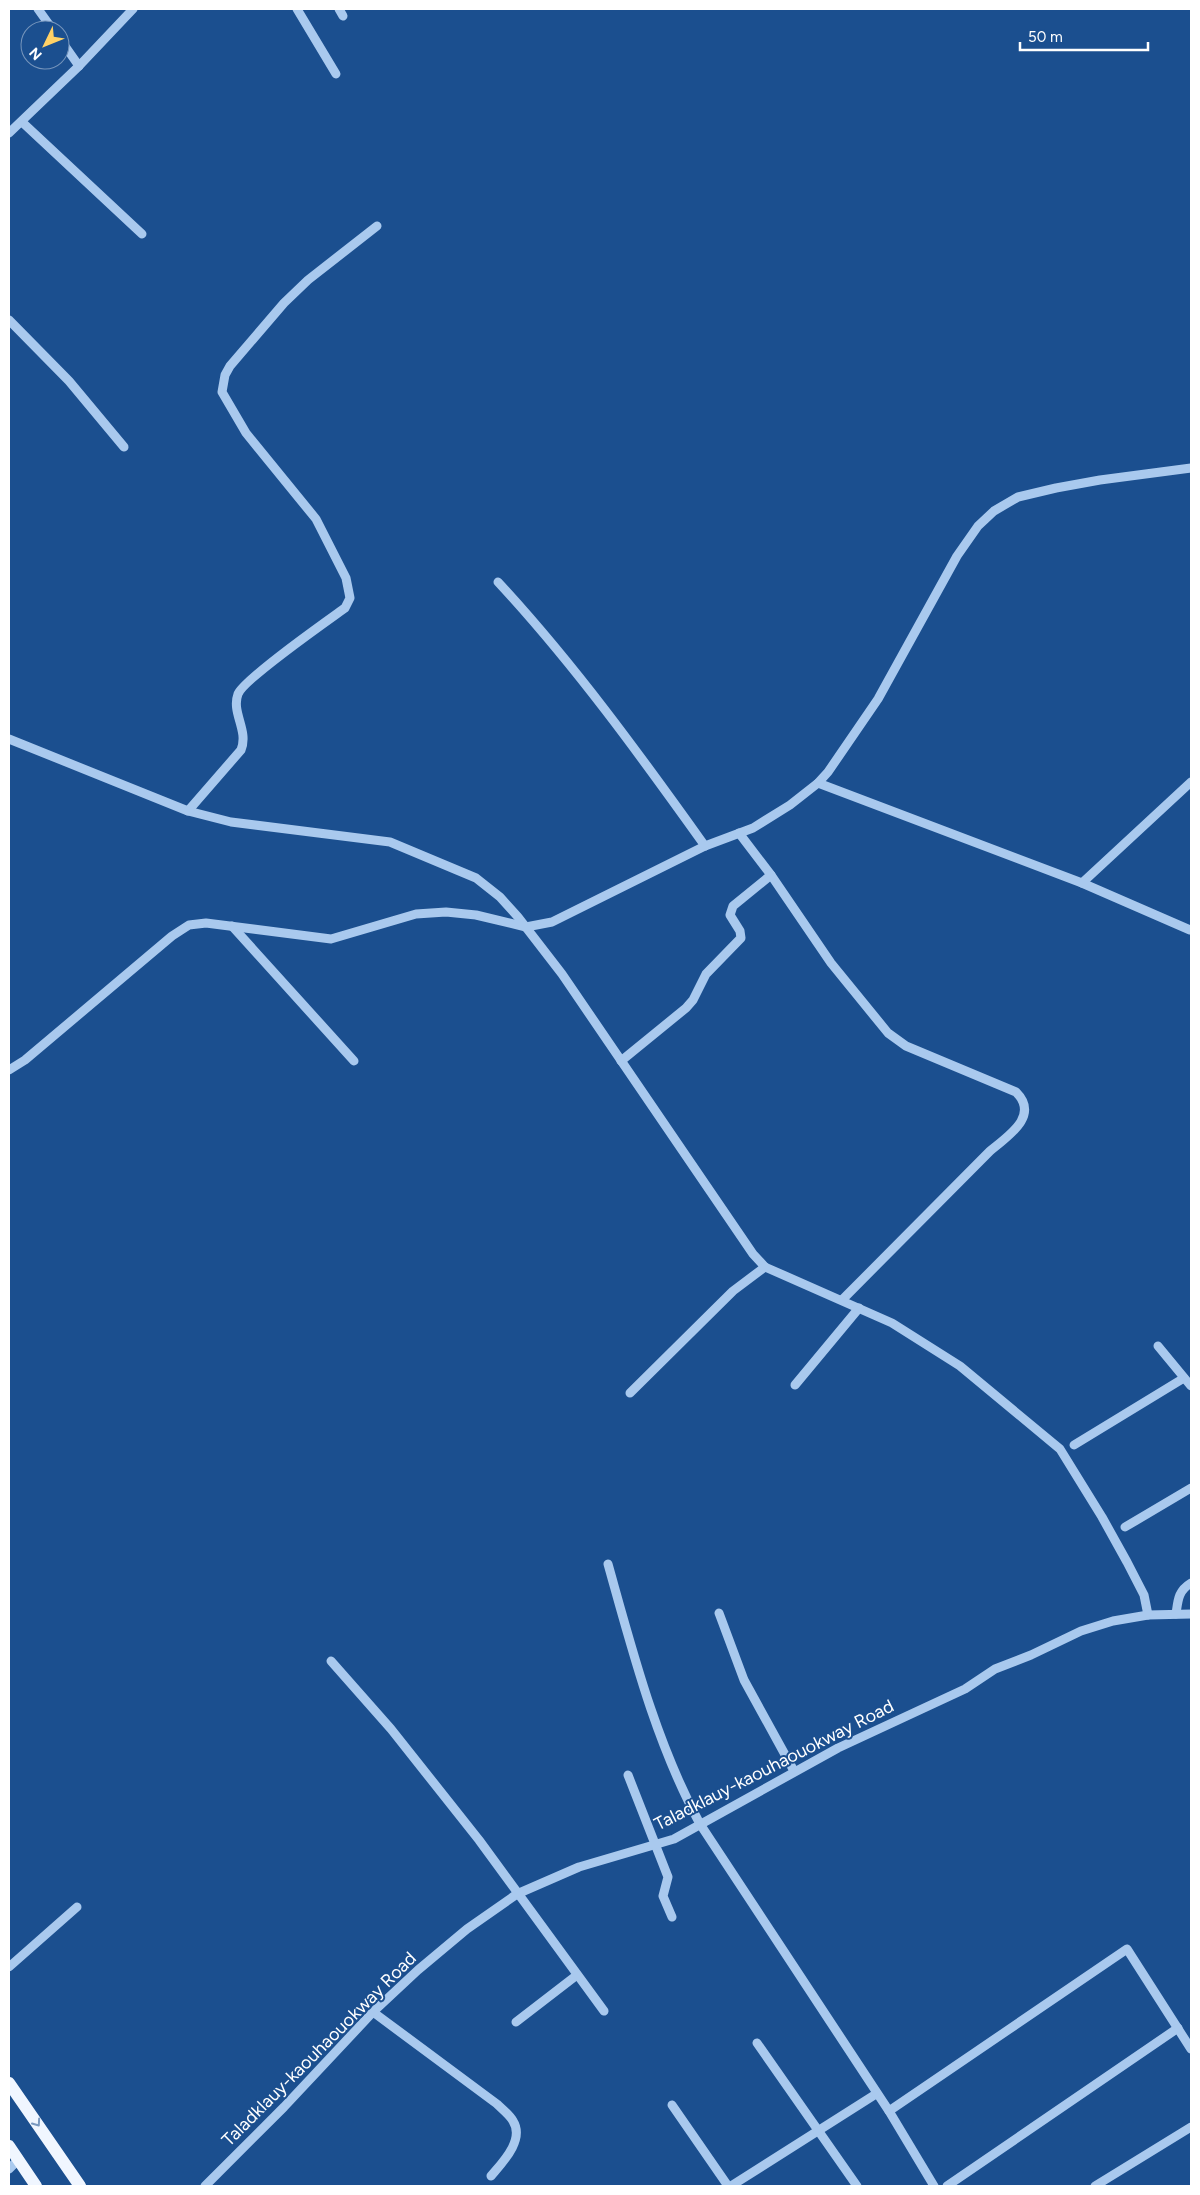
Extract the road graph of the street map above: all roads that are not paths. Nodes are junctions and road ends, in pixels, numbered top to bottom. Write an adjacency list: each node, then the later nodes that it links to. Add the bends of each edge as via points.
1 (38, 9): 4 (street)
2 (133, 9): 6 (street)
3 (297, 9): 7 (street)
4 (46, 20)
5 (70, 53): 6 (street)
6 (79, 66): 8 (street)
7 (336, 74)
8 (22, 122): 9 (street); 11 (street)
9 (9, 133)
10 (378, 226): 19 (street, via 290,297 225,375 222,392 246,433 316,519 346,578 350,598 346,608 238,692 237,707 245,741 241,750)
11 (142, 234)
12 (9, 320): 13 (street, via 69,381)
13 (124, 447)
14 (1191, 468): 18 (street, via 1056,488 1018,497 994,511 978,526 957,556 878,698)
15 (498, 582): 21 (street, via 544,631)
16 (9, 739): 19 (street)
17 (1191, 782): 23 (street)
18 (818, 783): 20 (street, via 776,815); 23 (street)
19 (188, 811): 25 (street, via 230,822 390,842 476,878 500,897)
20 (739, 833): 21 (street); 22 (street)
21 (705, 846): 25 (street, via 552,922)
22 (771, 874): 28 (street, via 733,906 730,916 741,938 706,974 693,1000); 31 (street, via 831,963 888,1033 906,1046 1016,1092 1025,1106 1024,1115 1013,1132 990,1150)
23 (1082, 883): 26 (street)
24 (232, 926): 25 (street, via 331,939 416,914 446,912 476,914); 27 (street); 29 (street, via 189,925)
25 (526, 927): 28 (street)
26 (1190, 930)
27 (354, 1061)
28 (621, 1061): 30 (street)
29 (9, 1070)
30 (765, 1267): 31 (street); 37 (street, via 727,1297)
31 (842, 1300): 32 (street)
32 (859, 1308): 35 (street); 46 (street, via 892,1323 960,1366 1060,1449 1127,1562 1144,1595)
33 (1158, 1346): 34 (street)
34 (1184, 1378): 36 (street); 38 (street)
35 (796, 1386)
36 (1191, 1386)
37 (630, 1392)
38 (1074, 1445)
39 (1191, 1488): 40 (street)
40 (1125, 1527)
41 (608, 1564): 50 (street, via 639,1676 686,1799)
42 (1191, 1583): 44 (street, via 1178,1597)
43 (718, 1613): 48 (street, via 744,1680)
44 (1176, 1614): 45 (street, Taladklauy-kaouhaouokway Road); 46 (street, Taladklauy-kaouhaouokway Road)
45 (1191, 1614)
46 (1148, 1615): 48 (street, Taladklauy-kaouhaouokway Road, via 1081,1630)
47 (331, 1661): 52 (street, via 397,1736)
48 (794, 1771): 50 (street, Taladklauy-kaouhaouokway Road)
49 (628, 1775): 51 (street)
50 (700, 1824): 51 (street, Taladklauy-kaouhaouokway Road, via 674,1839); 64 (street)
51 (655, 1844): 52 (street, Taladklauy-kaouhaouokway Road, via 579,1867); 54 (street, via 668,1877 663,1896)
52 (517, 1894): 56 (street); 58 (street, Taladklauy-kaouhaouokway Road, via 467,1929)
53 (77, 1907): 55 (street)
54 (672, 1917)
55 (9, 1966)
56 (577, 1974): 57 (street); 59 (street)
57 (604, 2011)
58 (373, 2012): 72 (street, via 497,2104 514,2122 516,2136 510,2153); 75 (street, Taladklauy-kaouhaouokway Road)
59 (516, 2022)
60 (1178, 2028): 62 (street); 66 (street, via 1127,1949); 79 (street)
61 (757, 2043): 68 (street)
62 (1191, 2049)
63 (9, 2083): 74 (main road, one-way to 74)
64 (876, 2094): 66 (street); 68 (street)
65 (672, 2105): 76 (street)
66 (889, 2112): 78 (street)
67 (1191, 2127): 80 (street)
68 (819, 2130): 76 (street); 77 (street)
69 (9, 2146): 70 (main road)
70 (19, 2159): 71 (street); 73 (main road)
71 (9, 2169)
72 (491, 2176)
73 (36, 2186)
74 (80, 2186)
75 (205, 2186)
76 (729, 2186)
77 (857, 2186)
78 (934, 2186)
79 (947, 2186)
80 (1095, 2186)

